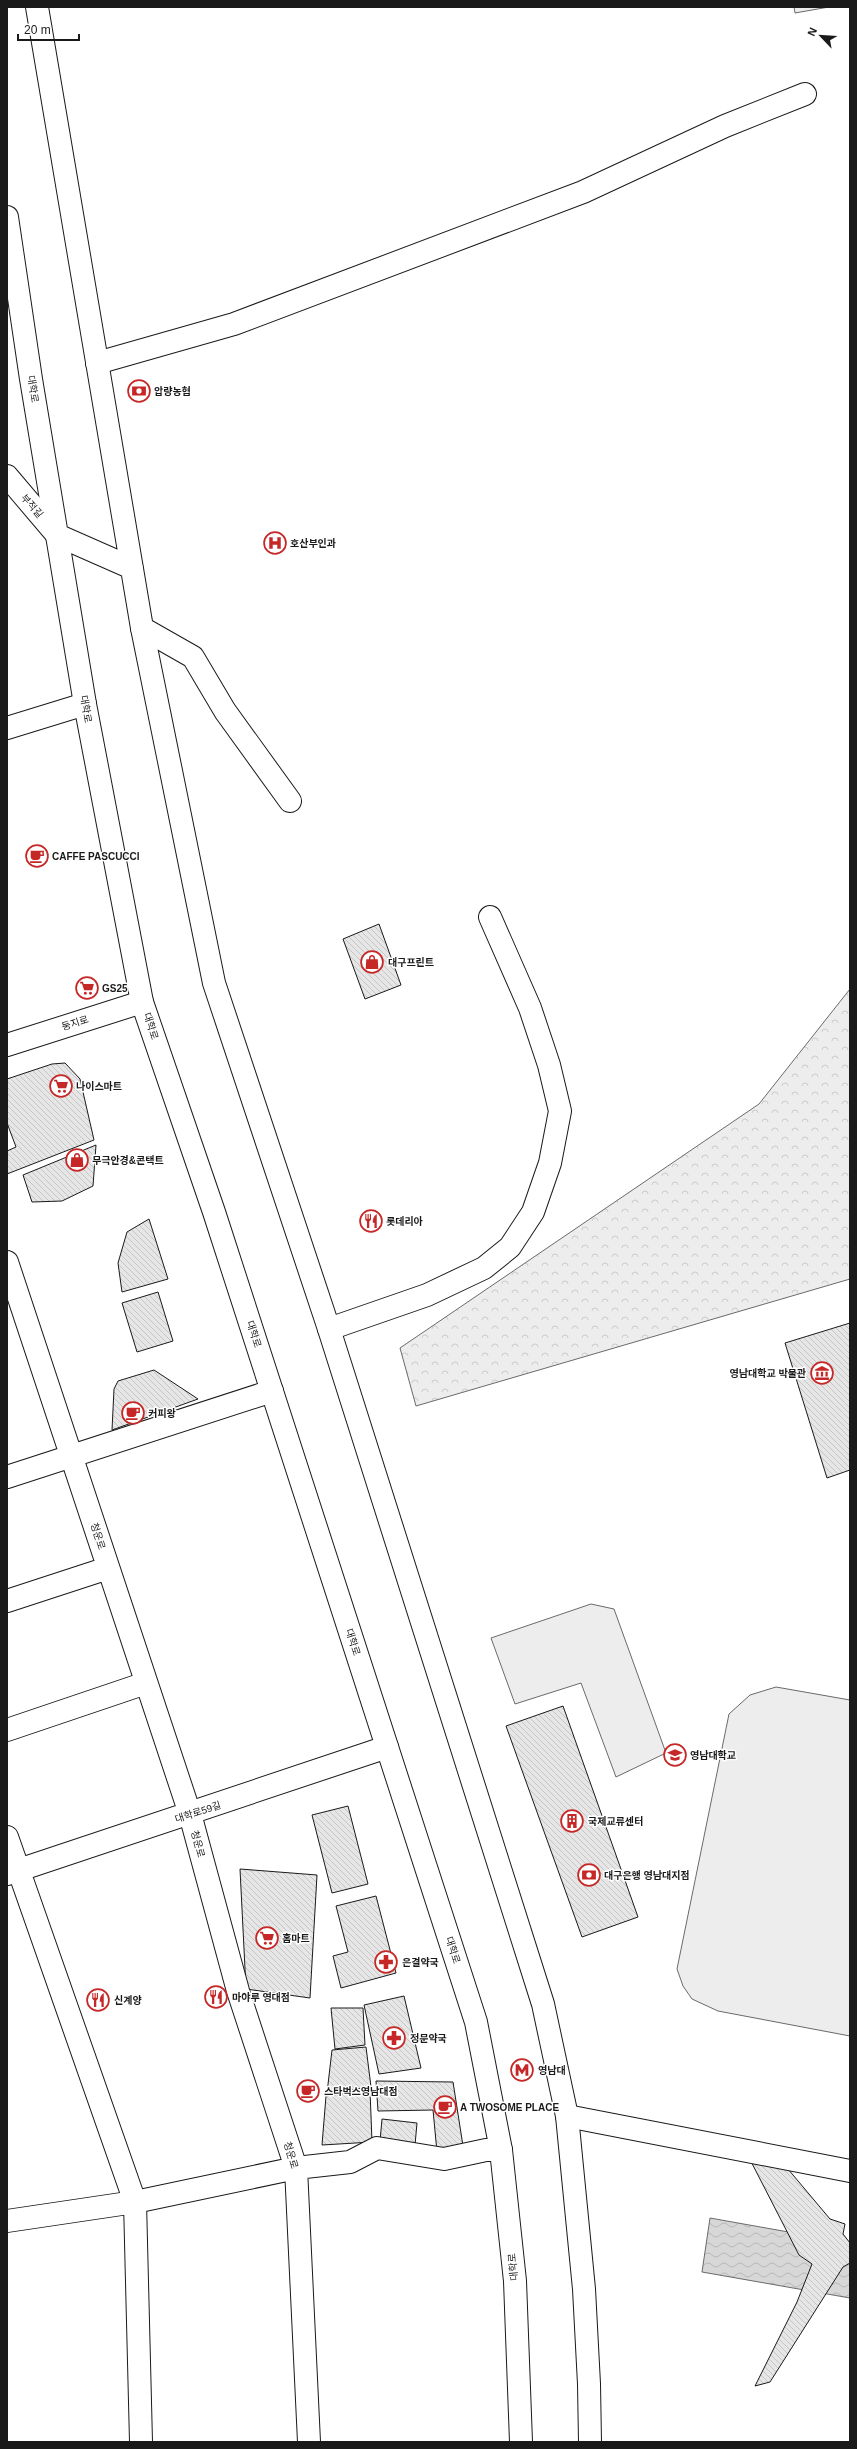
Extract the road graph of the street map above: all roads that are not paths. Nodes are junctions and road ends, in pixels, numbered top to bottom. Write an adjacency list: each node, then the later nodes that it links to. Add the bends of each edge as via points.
1 (37, 7): 4 (street)
2 (804, 94): 4 (street, via 725,126 583,192 234,324)
3 (7, 217): 6 (street, 대학로)
4 (97, 363): 7 (street)
5 (7, 476): 6 (street, 부적길)
6 (57, 535): 7 (street); 9 (street, 대학로)
7 (132, 568): 8 (street)
8 (142, 628): 11 (street, via 193,658 225,711); 16 (street, via 214,983)
9 (85, 704): 10 (street); 13 (street, 대학로)
10 (7, 728)
11 (290, 801)
12 (490, 917): 16 (street, via 530,1008 549,1065 560,1111 550,1163 533,1212 510,1247 484,1268 427,1296)
13 (142, 1002): 14 (street, 둥지로); 17 (street, 대학로, via 217,1219)
14 (7, 1045)
15 (7, 1262): 18 (street, 청운로)
16 (328, 1329): 28 (street, via 543,2004)
17 (272, 1391): 18 (street); 24 (street, 대학로)
18 (71, 1456): 19 (street); 20 (street, 청운로)
19 (7, 1477)
20 (108, 1568): 21 (street); 22 (street, 청운로)
21 (7, 1601)
22 (146, 1683): 23 (street); 25 (street, 청운로)
23 (7, 1730)
24 (387, 1747): 25 (street, 대학로59길); 29 (street, 대학로, via 476,2022)
25 (190, 1814): 27 (street, 대학로59길); 30 (street, 청운로, via 238,1991)
26 (7, 1837): 27 (street)
27 (13, 1872): 32 (street)
28 (567, 2116): 31 (street); 37 (street, via 584,2289)
29 (501, 2150): 30 (street, via 486,2150 444,2159 377,2148 350,2162); 36 (street, 대학로, via 515,2281)
30 (296, 2168): 32 (street); 35 (street, 청운로)
31 (850, 2171)
32 (135, 2202): 33 (street); 34 (street)
33 (7, 2222)
34 (140, 2442)
35 (309, 2442)
36 (521, 2442)
37 (590, 2442)

